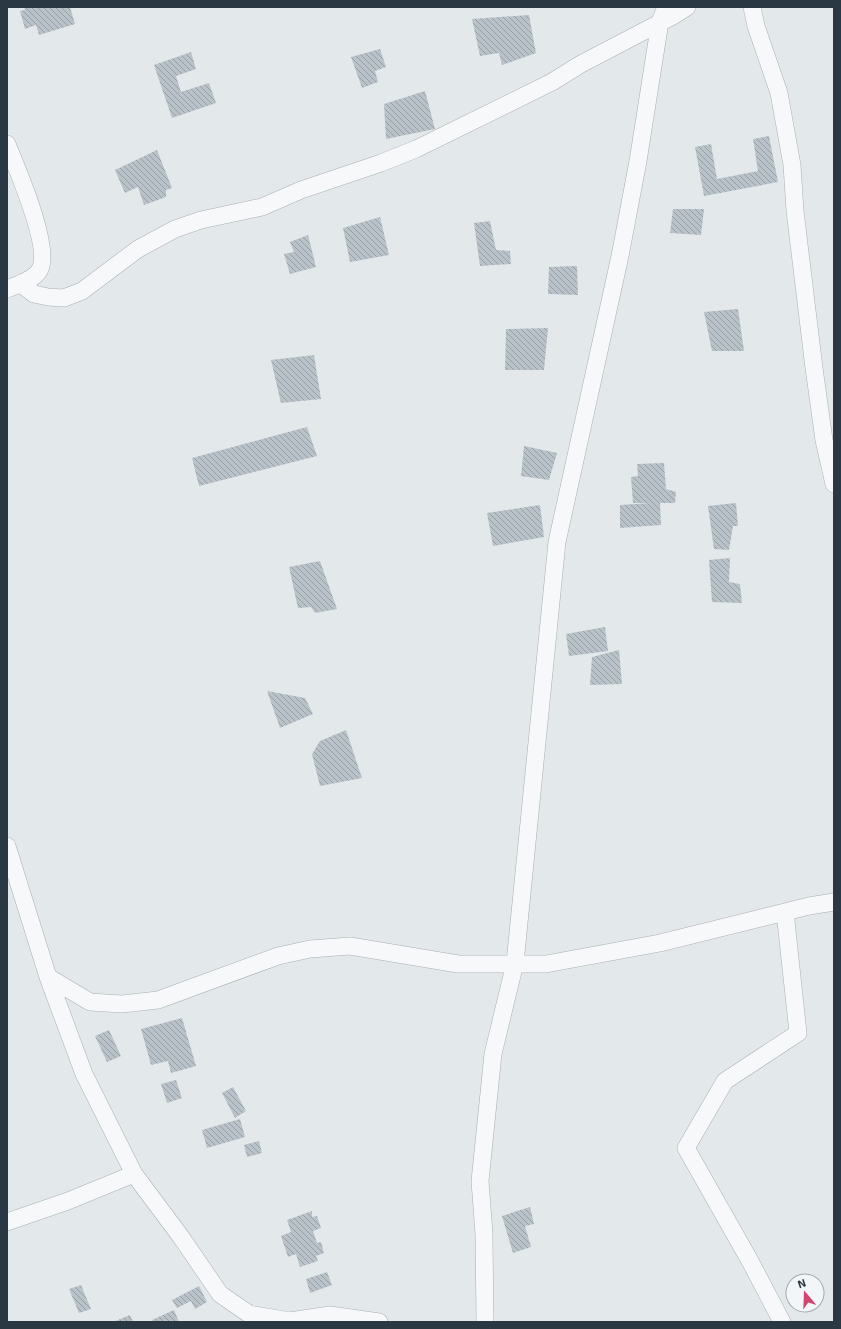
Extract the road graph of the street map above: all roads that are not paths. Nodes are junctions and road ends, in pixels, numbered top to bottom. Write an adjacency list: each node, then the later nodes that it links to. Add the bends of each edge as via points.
1 (687, 7): 3 (street)
2 (752, 7): 6 (street, via 779,93 792,165 814,368 824,440)
3 (663, 15): 5 (street, via 552,82 416,149 301,190 262,207 201,220 175,229 138,248 82,291 64,298 48,297); 11 (street, via 620,256 556,542)
4 (7, 144): 5 (street, via 29,200 42,251 39,271)
5 (14, 286)
6 (834, 484)
7 (7, 846): 8 (street)
8 (9, 865): 12 (street)
9 (834, 902): 10 (street)
10 (785, 912): 11 (street, via 660,943 546,964); 17 (street, via 798,1033 725,1081 686,1148)
11 (515, 963): 12 (street, via 458,964 350,946 310,949 278,956 158,1000 122,1004 90,1002); 16 (street, via 493,1054 480,1181 484,1234)
12 (48, 977): 13 (street, via 84,1074)
13 (134, 1174): 14 (street); 15 (street, via 220,1294 249,1314 290,1321 330,1315)
14 (7, 1222)
15 (379, 1322)
16 (485, 1322)
17 (782, 1322)

